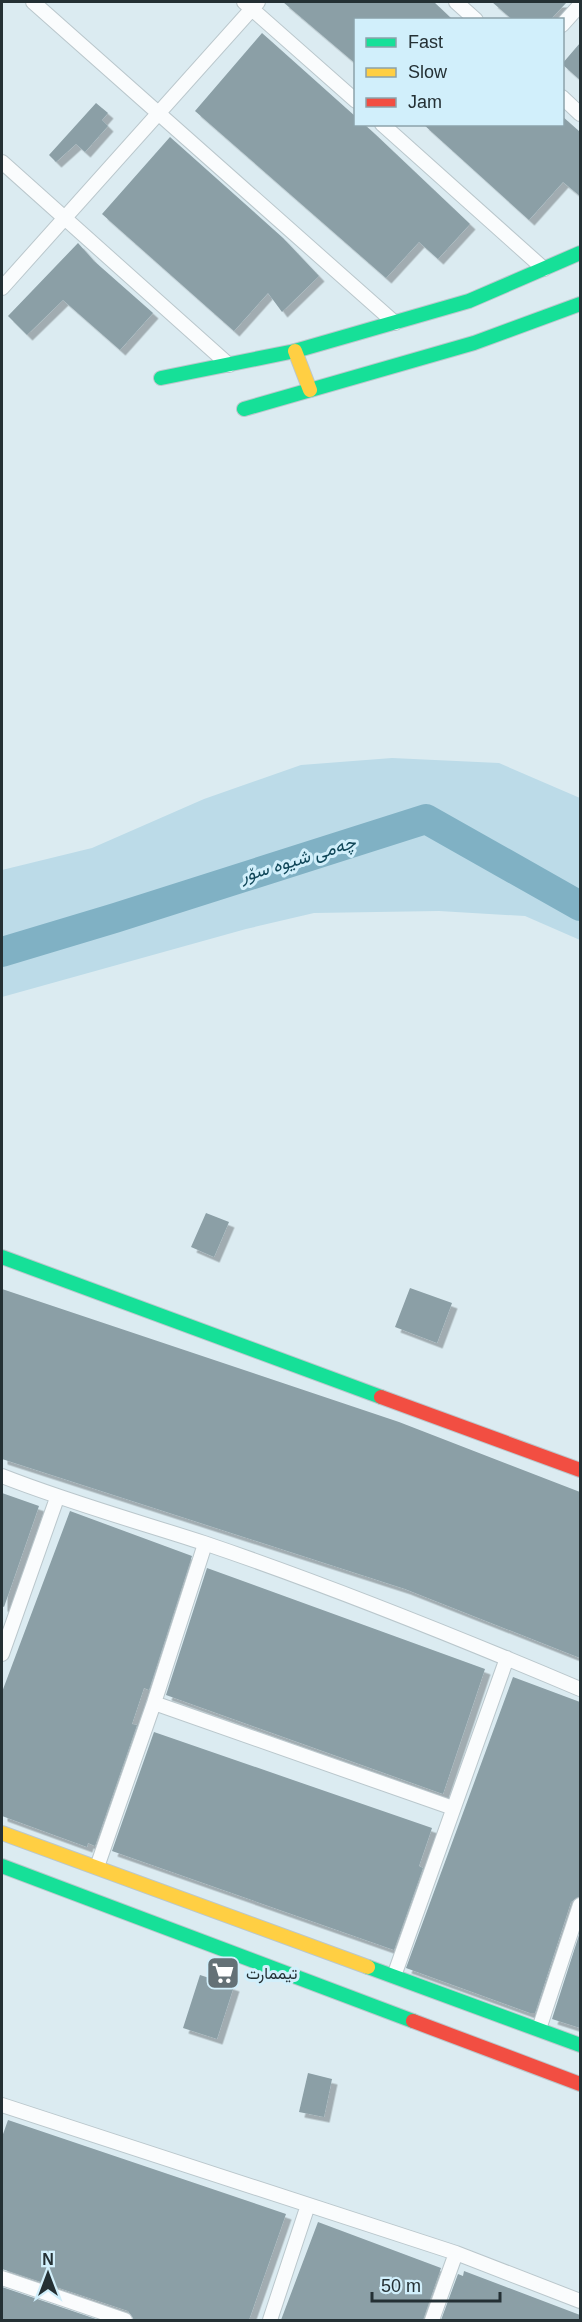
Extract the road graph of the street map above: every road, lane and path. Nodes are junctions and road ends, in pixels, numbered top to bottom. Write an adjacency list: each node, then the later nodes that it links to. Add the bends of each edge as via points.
1 (33, 2): 9 (street)
2 (456, 2): 5 (street)
3 (251, 4): 7 (street); 9 (street)
4 (580, 5): 6 (street)
5 (474, 18)
6 (564, 23)
7 (354, 99)
8 (564, 99): 10 (street)
9 (158, 113): 13 (street); 18 (street)
10 (580, 114)
11 (384, 126): 15 (street)
12 (2, 162): 13 (street)
13 (64, 218): 16 (street); 20 (street)
14 (580, 253): 15 (street)
15 (544, 269): 18 (street, via 469,301)
16 (2, 288)
17 (580, 304): 22 (street, via 474,343)
18 (395, 323): 19 (street)
19 (295, 351): 20 (street); 22 (street)
20 (229, 365): 21 (street)
21 (161, 378)
22 (310, 390): 23 (street)
23 (244, 409)
24 (2, 1257): 25 (street)
25 (580, 1470)
26 (2, 1476): 27 (street)
27 (57, 1497): 28 (street); 29 (street)
28 (205, 1544): 30 (street); 32 (street)
29 (2, 1654)
30 (507, 1658): 31 (street); 33 (street)
31 (580, 1689)
32 (154, 1703): 33 (street); 36 (street)
33 (453, 1808): 38 (street)
34 (2, 1833): 36 (street)
35 (2, 1866): 41 (street)
36 (97, 1867): 38 (street)
37 (580, 1905): 39 (street)
38 (394, 1976): 39 (street)
39 (539, 2029): 40 (street)
40 (580, 2045)
41 (580, 2084)
42 (2, 2106): 43 (street)
43 (308, 2205): 44 (street); 48 (street)
44 (456, 2253): 46 (street); 49 (street)
45 (2, 2278): 47 (street)
46 (580, 2301)
47 (125, 2320)
48 (270, 2320)
49 (432, 2320)

